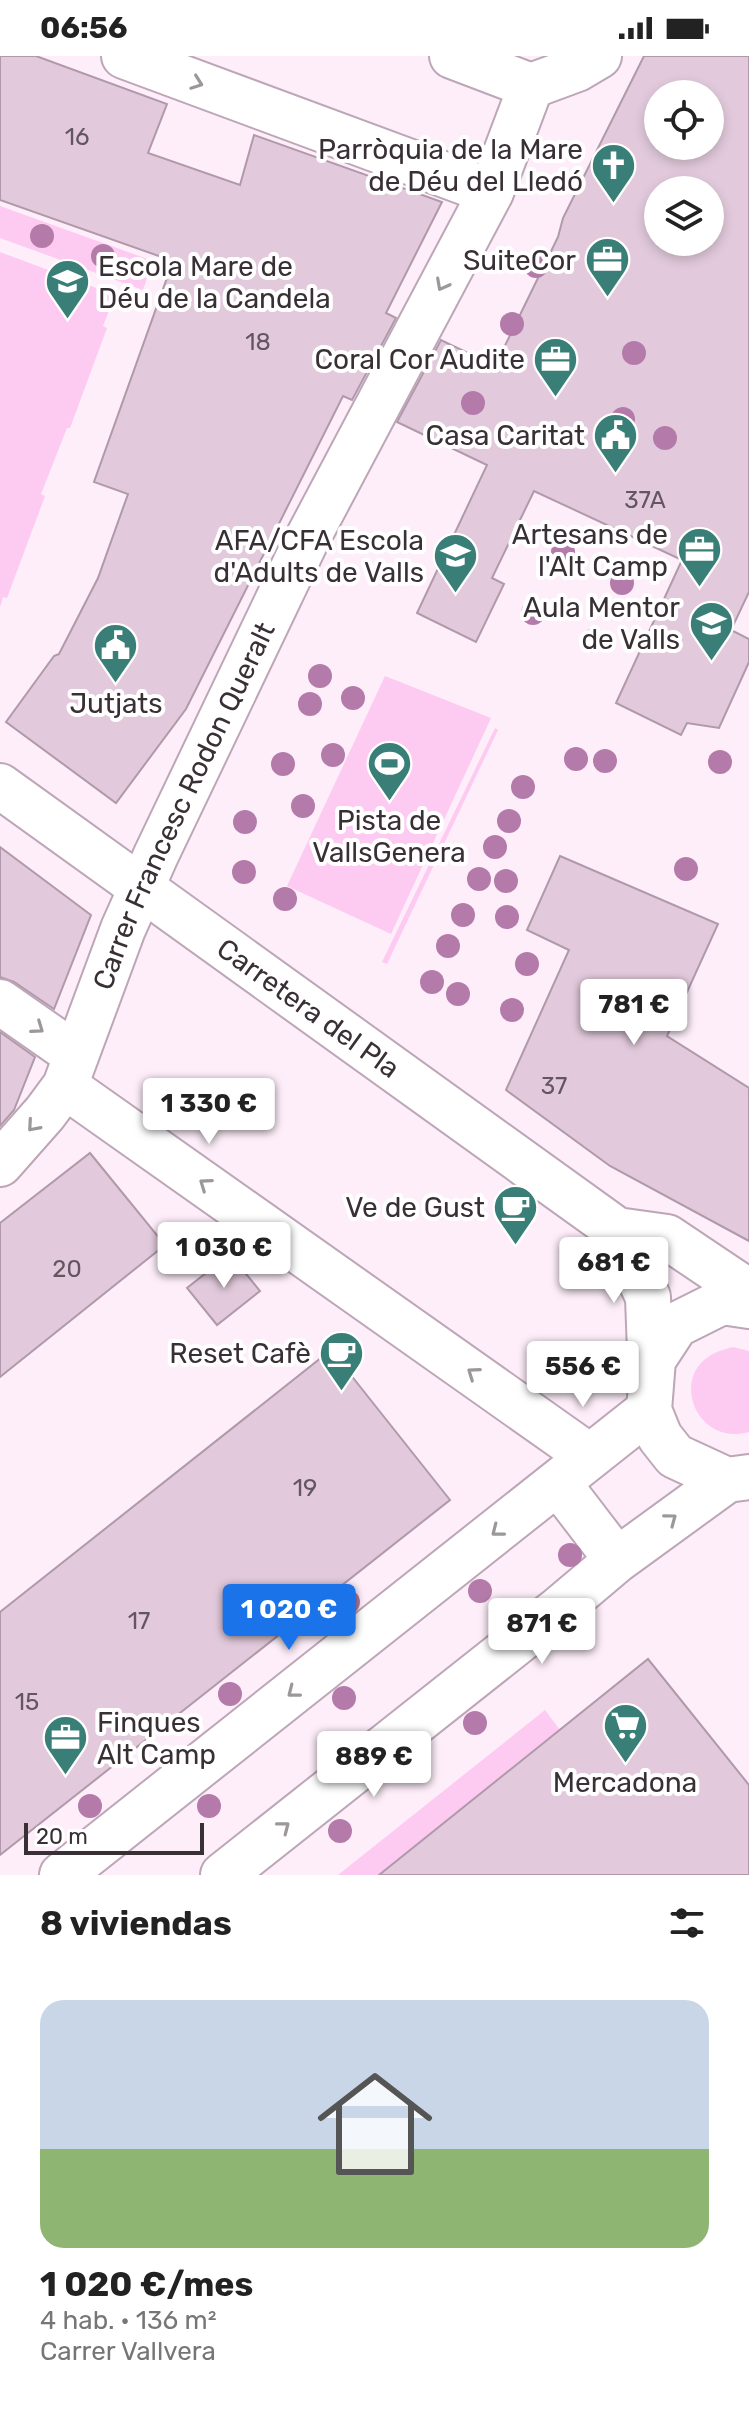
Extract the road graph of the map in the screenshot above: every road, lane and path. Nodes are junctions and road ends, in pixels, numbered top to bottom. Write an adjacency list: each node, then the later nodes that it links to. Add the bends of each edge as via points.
1 (124, 56): 5 (street, one-way to 5)
2 (452, 56): 4 (street)
3 (599, 56): 4 (street)
4 (531, 86): 5 (street, Carrer Francesc Rodon Queralt)
5 (491, 192): 7 (street, Carrer Francesc Rodon Queralt, one-way to 7, via 305,543)
6 (0, 786): 7 (street, Carretera del Pla)
7 (140, 888): 9 (street, Carrer Francesc Rodon Queralt); 11 (street, Carretera del Pla)
8 (0, 1002): 9 (street, one-way to 9)
9 (70, 1070): 10 (street, Carrer Francesc Rodon Queralt, one-way to 10, via 45,1113); 16 (street, one-way to 9)
10 (0, 1164)
11 (617, 1230): 12 (street, via 667,1237); 14 (street, via 648,1297)
12 (749, 1292)
13 (749, 1306): 14 (street, via 722,1302 676,1325)
14 (653, 1360): 15 (street)
15 (649, 1410): 16 (street); 17 (street, via 675,1456)
16 (573, 1469): 18 (street); 19 (street, one-way to 19)
17 (738, 1479): 18 (street, one-way to 17)
18 (617, 1560): 20 (street, one-way to 18)
19 (62, 1875)
20 (223, 1875)

